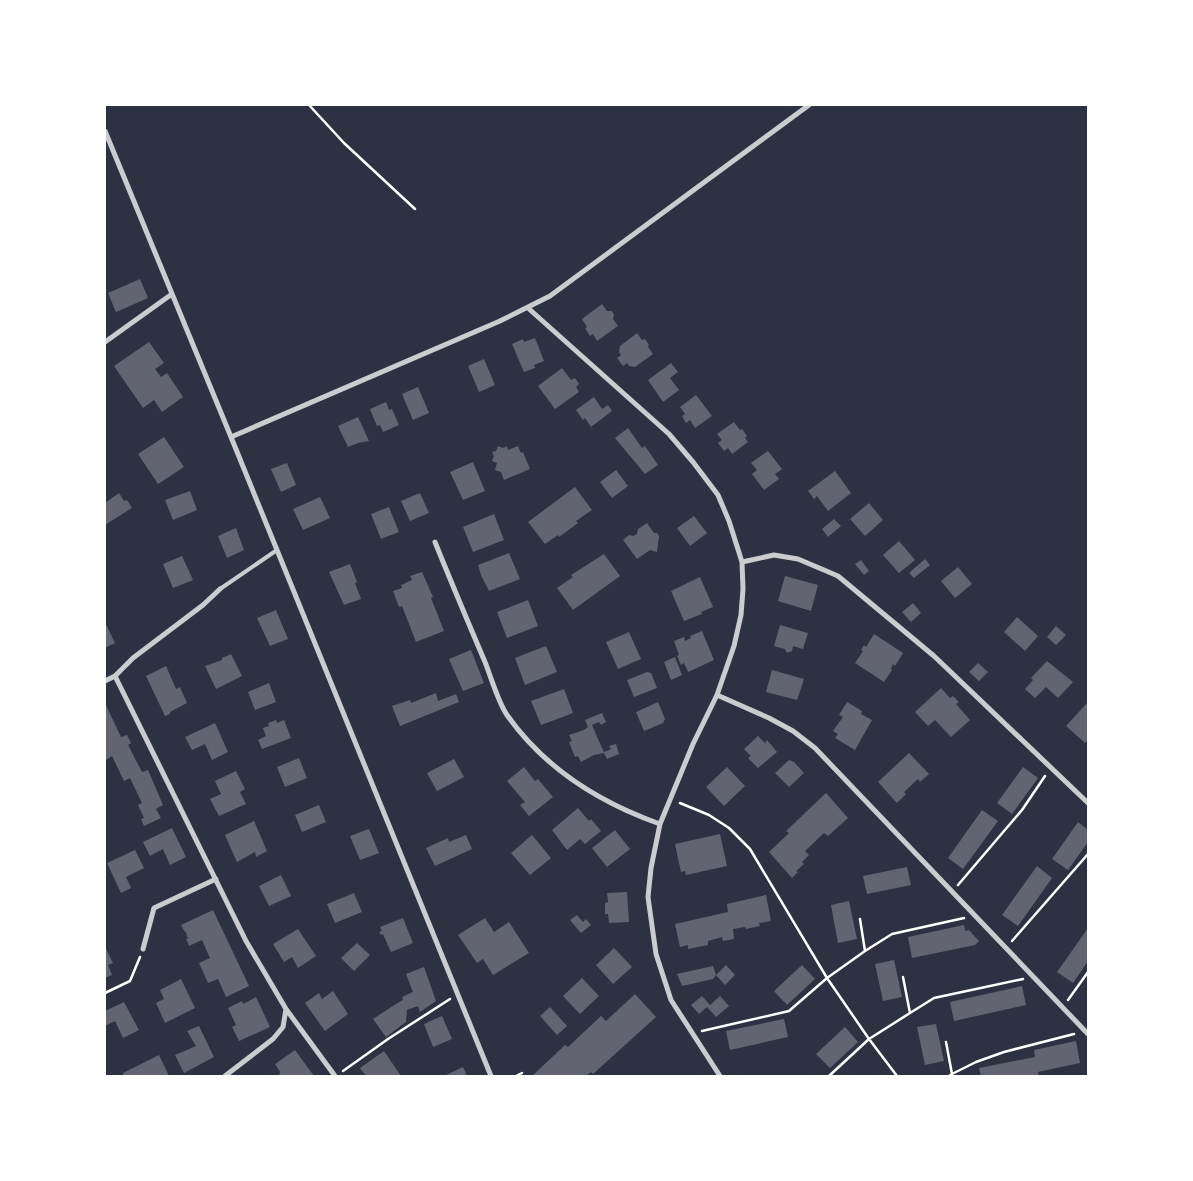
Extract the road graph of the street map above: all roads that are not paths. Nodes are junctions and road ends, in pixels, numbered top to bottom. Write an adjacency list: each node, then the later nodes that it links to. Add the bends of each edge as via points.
1 (809, 105): 4 (street, via 550,296)
2 (105, 131): 3 (street)
3 (172, 294): 5 (street); 6 (street)
4 (528, 308): 6 (street); 9 (street, via 669,434 687,455 718,495)
5 (105, 342)
6 (231, 436): 8 (street)
7 (435, 542): 15 (street, via 506,714 563,774 595,796)
8 (277, 550): 10 (lane); 22 (street)
9 (742, 562): 13 (street, via 741,615); 14 (street, via 774,555 798,559 838,576 934,656)
10 (220, 590): 11 (street, via 133,658)
11 (115, 676): 12 (street); 16 (street)
12 (105, 682)
13 (717, 696): 15 (street); 19 (street, via 769,718 816,748)
14 (1088, 803)
15 (660, 824): 23 (street, via 648,897 656,954 671,1000)
16 (216, 879): 17 (street, via 154,908); 18 (street, via 246,941)
17 (143, 949)
18 (286, 1009): 20 (street, via 283,1027 272,1039); 21 (street)
19 (1087, 1032)
20 (224, 1076)
21 (335, 1076)
22 (491, 1076)
23 (720, 1076)

